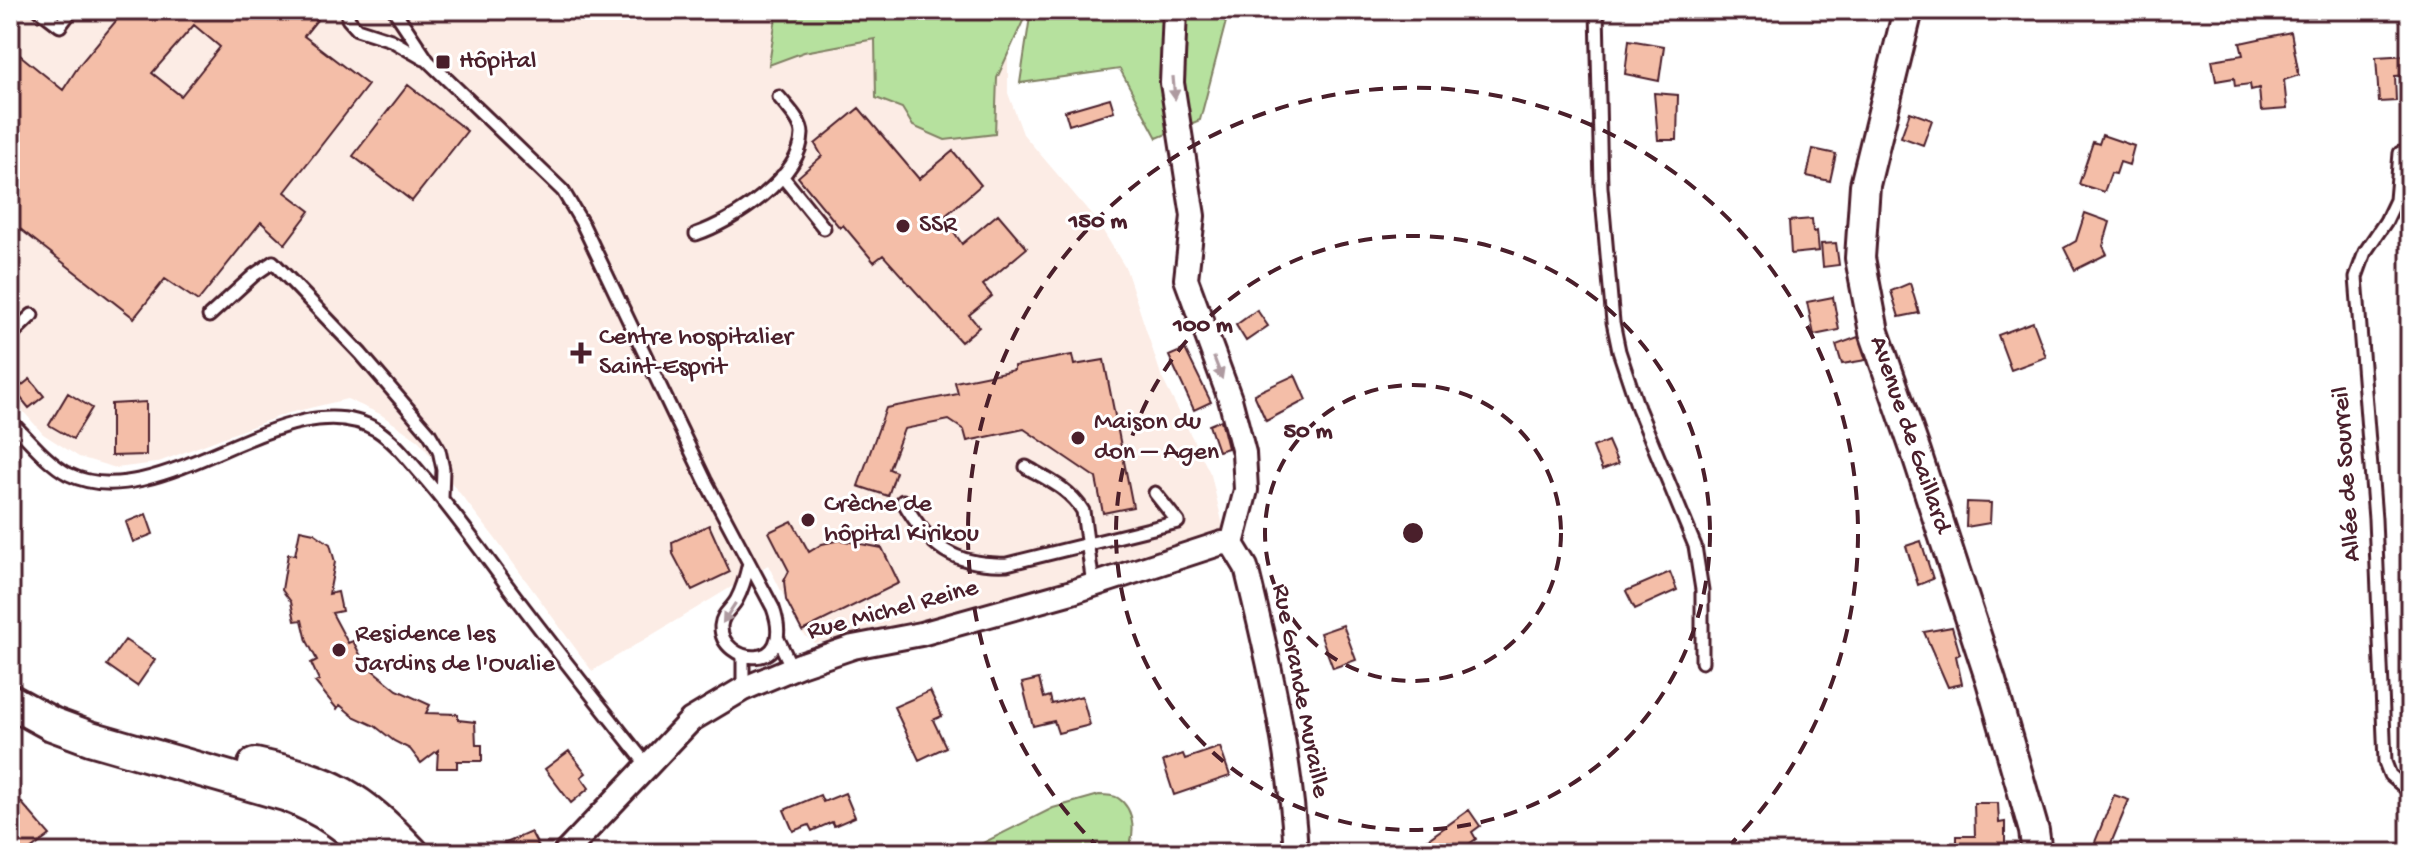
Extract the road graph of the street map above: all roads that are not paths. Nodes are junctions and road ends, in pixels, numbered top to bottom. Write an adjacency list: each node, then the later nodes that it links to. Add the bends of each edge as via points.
1 (39, 10): 2 (lane, via 60,26)
2 (72, 10)
3 (349, 10): 8 (lane, via 348,19 357,29)
4 (394, 10): 8 (lane)
5 (1175, 10): 23 (street, one-way to 23, via 1172,83 1193,216 1186,279 1244,453 1246,490)
6 (1597, 10): 28 (lane, via 1601,187 1613,322 1638,408 1695,546 1702,590)
7 (1908, 10): 45 (street, Avenue de Gaillard, via 1865,185 1860,258 1874,332 1991,681)
8 (428, 61): 24 (lane, via 563,191)
9 (779, 97): 11 (lane, via 802,134 797,154)
10 (2400, 153): 34 (lane, Allée de Sourreil, via 2396,200 2356,277 2375,519 2385,762 2390,775)
11 (782, 176): 12 (lane); 13 (lane, via 740,213)
12 (824, 228)
13 (696, 234)
14 (32, 315): 16 (lane)
15 (209, 316): 20 (lane, via 273,262 429,433 443,469)
16 (10, 336)
17 (10, 421): 20 (lane, via 67,473 94,483 124,482 180,467 289,425 343,419 376,429)
18 (1026, 467): 22 (lane, via 1078,503)
19 (1155, 493): 22 (lane, via 1178,522)
20 (442, 498): 33 (lane)
21 (903, 501): 22 (lane, via 933,541 963,562 1007,564)
22 (1087, 543): 25 (lane)
23 (1232, 544): 25 (street, Rue Michel Reine); 44 (street, Rue Grande Muraille, via 1246,567 1283,736)
24 (749, 563): 26 (lane, via 778,622); 27 (lane, one-way to 27, via 721,629)
25 (1093, 585): 29 (street, Rue Michel Reine, via 921,634 853,647)
26 (778, 639): 27 (lane, via 764,654); 29 (lane)
27 (743, 656): 30 (lane)
28 (1702, 662)
29 (792, 668): 30 (street, Rue Michel Reine)
30 (743, 689): 33 (street, Rue Michel Reine, via 691,720)
31 (10, 701): 32 (main road, via 52,724)
32 (106, 742): 35 (main road); 37 (main road, via 310,778 335,788)
33 (647, 765): 36 (street, Rue Michel Reine)
34 (2410, 792)
35 (285, 794): 38 (main road, via 334,816); 39 (street, via 299,787 338,802)
36 (609, 808): 42 (street, Rue Michel Reine); 43 (street, Rue Michel Reine)
37 (381, 821): 40 (main road); 41 (street)
38 (376, 853)
39 (398, 853)
40 (412, 853)
41 (424, 853)
42 (553, 853)
43 (565, 853)
44 (1296, 853)
45 (2037, 853)

